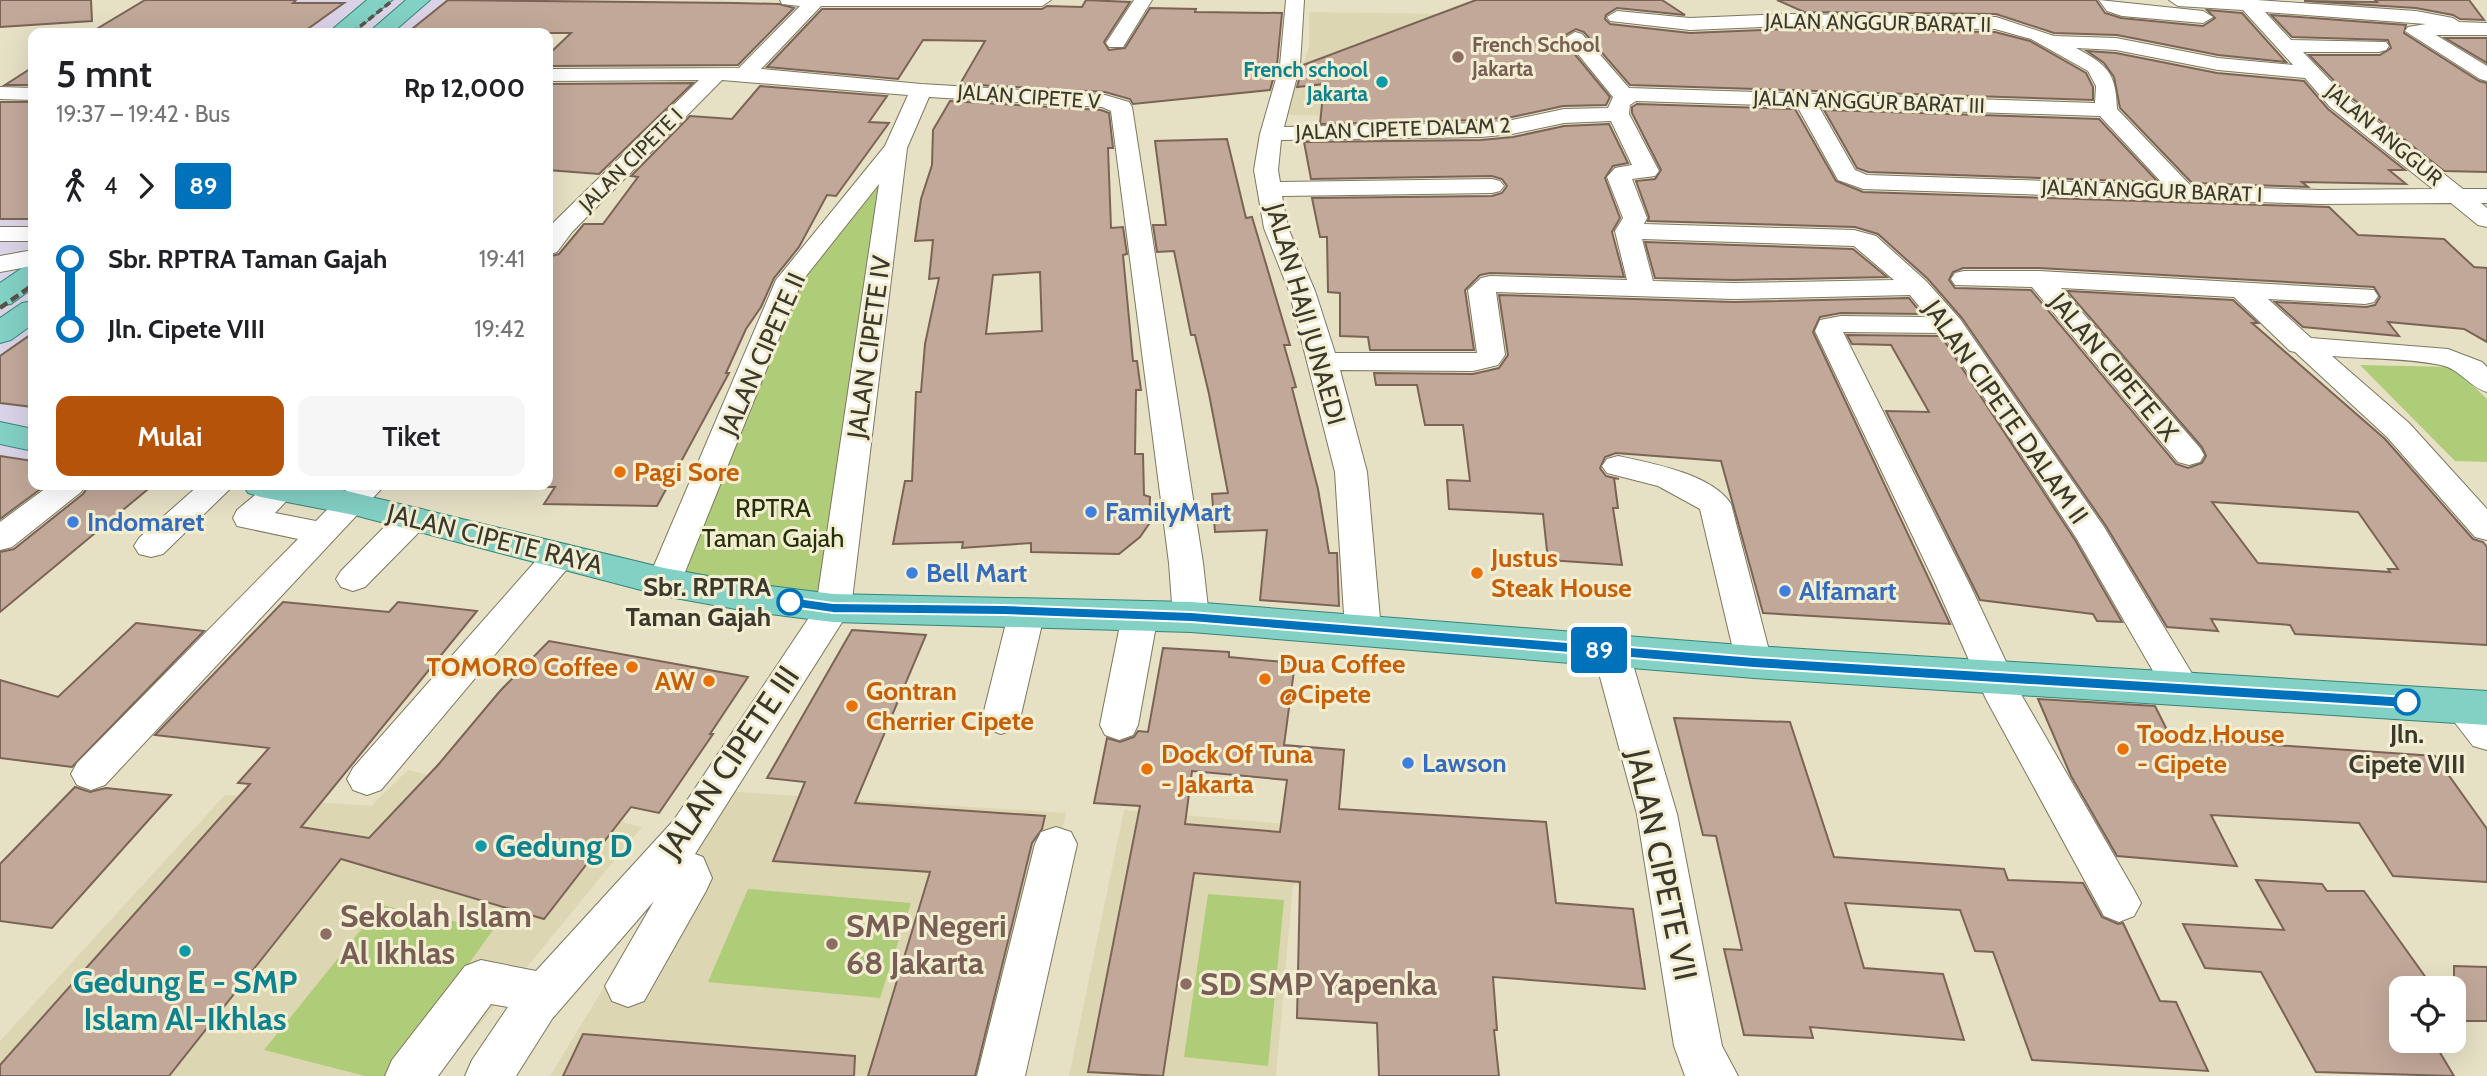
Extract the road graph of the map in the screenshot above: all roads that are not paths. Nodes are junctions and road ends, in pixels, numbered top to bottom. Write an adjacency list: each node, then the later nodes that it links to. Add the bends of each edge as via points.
1 (381, 0): 19 (main road)
2 (419, 0): 20 (main road)
3 (789, 0): 12 (street)
4 (1042, 0): 12 (street)
5 (1143, 0): 24 (street)
6 (1295, 0): 38 (street, JALAN HAJI JUNAEDI, via 1291,55)
7 (1895, 0): 17 (street)
8 (2108, 0): 14 (street, via 2122,10)
9 (2178, 0): 14 (street)
10 (2399, 0): 16 (street, via 2413,8)
11 (2435, 0): 18 (street)
12 (814, 2): 28 (street)
13 (2006, 6): 22 (street)
14 (2258, 10): 16 (street); 25 (street, JALAN ANGGUR)
15 (1617, 17): 17 (street, JALAN ANGGUR BARAT II, via 1690,24)
16 (2416, 18): 18 (street)
17 (1916, 21): 22 (street, JALAN ANGGUR BARAT II, via 1982,21)
18 (2450, 25): 21 (street); 31 (street, via 2415,31)
19 (346, 28)
20 (385, 28)
21 (2487, 29)
22 (2043, 37): 27 (street, via 2116,44 2218,64); 37 (street, JALAN ANGGUR BARAT II, via 2100,72)
23 (1575, 38): 35 (street)
24 (1116, 43)
25 (2286, 46): 26 (street); 27 (street, JALAN ANGGUR)
26 (2379, 46)
27 (2312, 73): 43 (street, JALAN ANGGUR, via 2339,102)
28 (745, 74): 30 (street, JALAN CIPETE V); 32 (street, JALAN CIPETE V)
29 (553, 75): 30 (street, JALAN CIPETE V)
30 (716, 75): 49 (street, JALAN CIPETE I)
31 (2487, 75)
32 (921, 90): 39 (street, JALAN CIPETE IV); 90 (street, JALAN CIPETE V, via 1105,101 1121,107)
33 (0, 93): 34 (street)
34 (28, 94)
35 (1624, 101): 36 (street, JALAN ANGGUR BARAT III); 38 (street, JALAN CIPETE DALAM 2, via 1481,130); 46 (street, via 1647,171 1620,174 1635,218)
36 (1805, 101): 37 (street, JALAN ANGGUR BARAT III); 42 (street, JALAN ANGGUR BARAT I, via 1846,175 1863,182)
37 (2106, 110): 42 (street)
38 (1273, 130): 41 (street, JALAN HAJI JUNAEDI, via 1266,170)
39 (896, 148): 86 (street, JALAN CIPETE II, via 789,280); 87 (street, JALAN CIPETE IV)
40 (1492, 186): 41 (street)
41 (1269, 189): 66 (street, JALAN HAJI JUNAEDI, via 1276,229 1302,290)
42 (2185, 193): 43 (street, JALAN ANGGUR BARAT I)
43 (2459, 197): 44 (street, JALAN ANGGUR BARAT I); 45 (street, JALAN ANGGUR)
44 (2487, 197)
45 (2487, 220)
46 (1628, 231): 55 (street, via 1862,239); 56 (street)
47 (0, 234): 48 (street)
48 (28, 234)
49 (553, 240)
50 (28, 259): 51 (street)
51 (0, 264)
52 (28, 277): 60 (main road)
53 (1964, 279): 54 (street)
54 (2039, 279): 58 (street); 70 (street, JALAN CIPETE IX)
55 (1917, 287): 57 (street, JALAN CIPETE DALAM II); 62 (street, JALAN CIPETE DALAM II)
56 (1642, 289): 57 (street, JALAN CIPETE DALAM II); 66 (street, JALAN CIPETE DALAM II, via 1490,284 1481,290 1492,355 1488,359)
57 (1768, 290): 63 (street, via 1816,318)
58 (2242, 290): 59 (street); 65 (street)
59 (2365, 296)
60 (0, 297)
61 (28, 313): 64 (main road)
62 (1950, 325): 63 (street, via 1841,324 1830,326); 95 (street, JALAN CIPETE DALAM II, via 2092,535)
63 (1829, 331): 94 (street)
64 (0, 333)
65 (2300, 345): 67 (street, via 2448,357 2472,368); 72 (street, via 2398,430)
66 (1323, 361): 91 (street, JALAN HAJI JUNAEDI, via 1351,472)
67 (2487, 383)
68 (0, 433): 69 (main road)
69 (28, 439)
70 (2189, 455)
71 (1618, 466): 93 (street, via 1700,491 1715,504)
72 (2446, 482): 73 (street); 80 (street)
73 (2487, 487)
74 (64, 490): 82 (street)
75 (213, 490): 83 (street)
76 (270, 490): 81 (street, via 249,518)
77 (310, 490): 78 (main road, JALAN CIPETE RAYA)
78 (361, 494): 79 (main road, JALAN CIPETE RAYA); 81 (street)
79 (413, 518): 84 (main road, JALAN CIPETE RAYA); 85 (street)
80 (2487, 529)
81 (322, 533): 99 (street)
82 (0, 539)
83 (151, 546)
84 (560, 555): 86 (main road, JALAN CIPETE RAYA); 100 (street)
85 (353, 579)
86 (664, 582): 87 (main road, JALAN CIPETE RAYA)
87 (833, 608): 88 (main road, JALAN CIPETE RAYA); 102 (street, JALAN CIPETE III, via 689,832)
88 (1027, 611): 89 (main road, JALAN CIPETE RAYA); 97 (street)
89 (1140, 615): 90 (main road, JALAN CIPETE RAYA); 98 (street)
90 (1191, 617): 91 (main road, JALAN CIPETE RAYA)
91 (1363, 630): 92 (main road, JALAN CIPETE RAYA)
92 (1611, 651): 93 (main road, JALAN CIPETE RAYA); 109 (street, JALAN CIPETE VII, via 1657,814 1698,1046 1705,1067)
93 (1754, 662): 94 (main road, JALAN CIPETE RAYA)
94 (1995, 677): 95 (main road, JALAN CIPETE RAYA); 103 (street)
95 (2181, 687): 96 (main road, JALAN CIPETE RAYA)
96 (2478, 716)
97 (1002, 719)
98 (1119, 724)
99 (91, 774)
100 (367, 779)
101 (1056, 844): 108 (street)
102 (658, 866): 104 (street, via 688,870 691,878); 105 (street, JALAN CIPETE III)
103 (2119, 903)
104 (628, 986)
105 (545, 994): 106 (street, via 481,981); 107 (street, JALAN CIPETE III)
106 (409, 1076)
107 (489, 1076)
108 (1001, 1076)
109 (1714, 1076)

